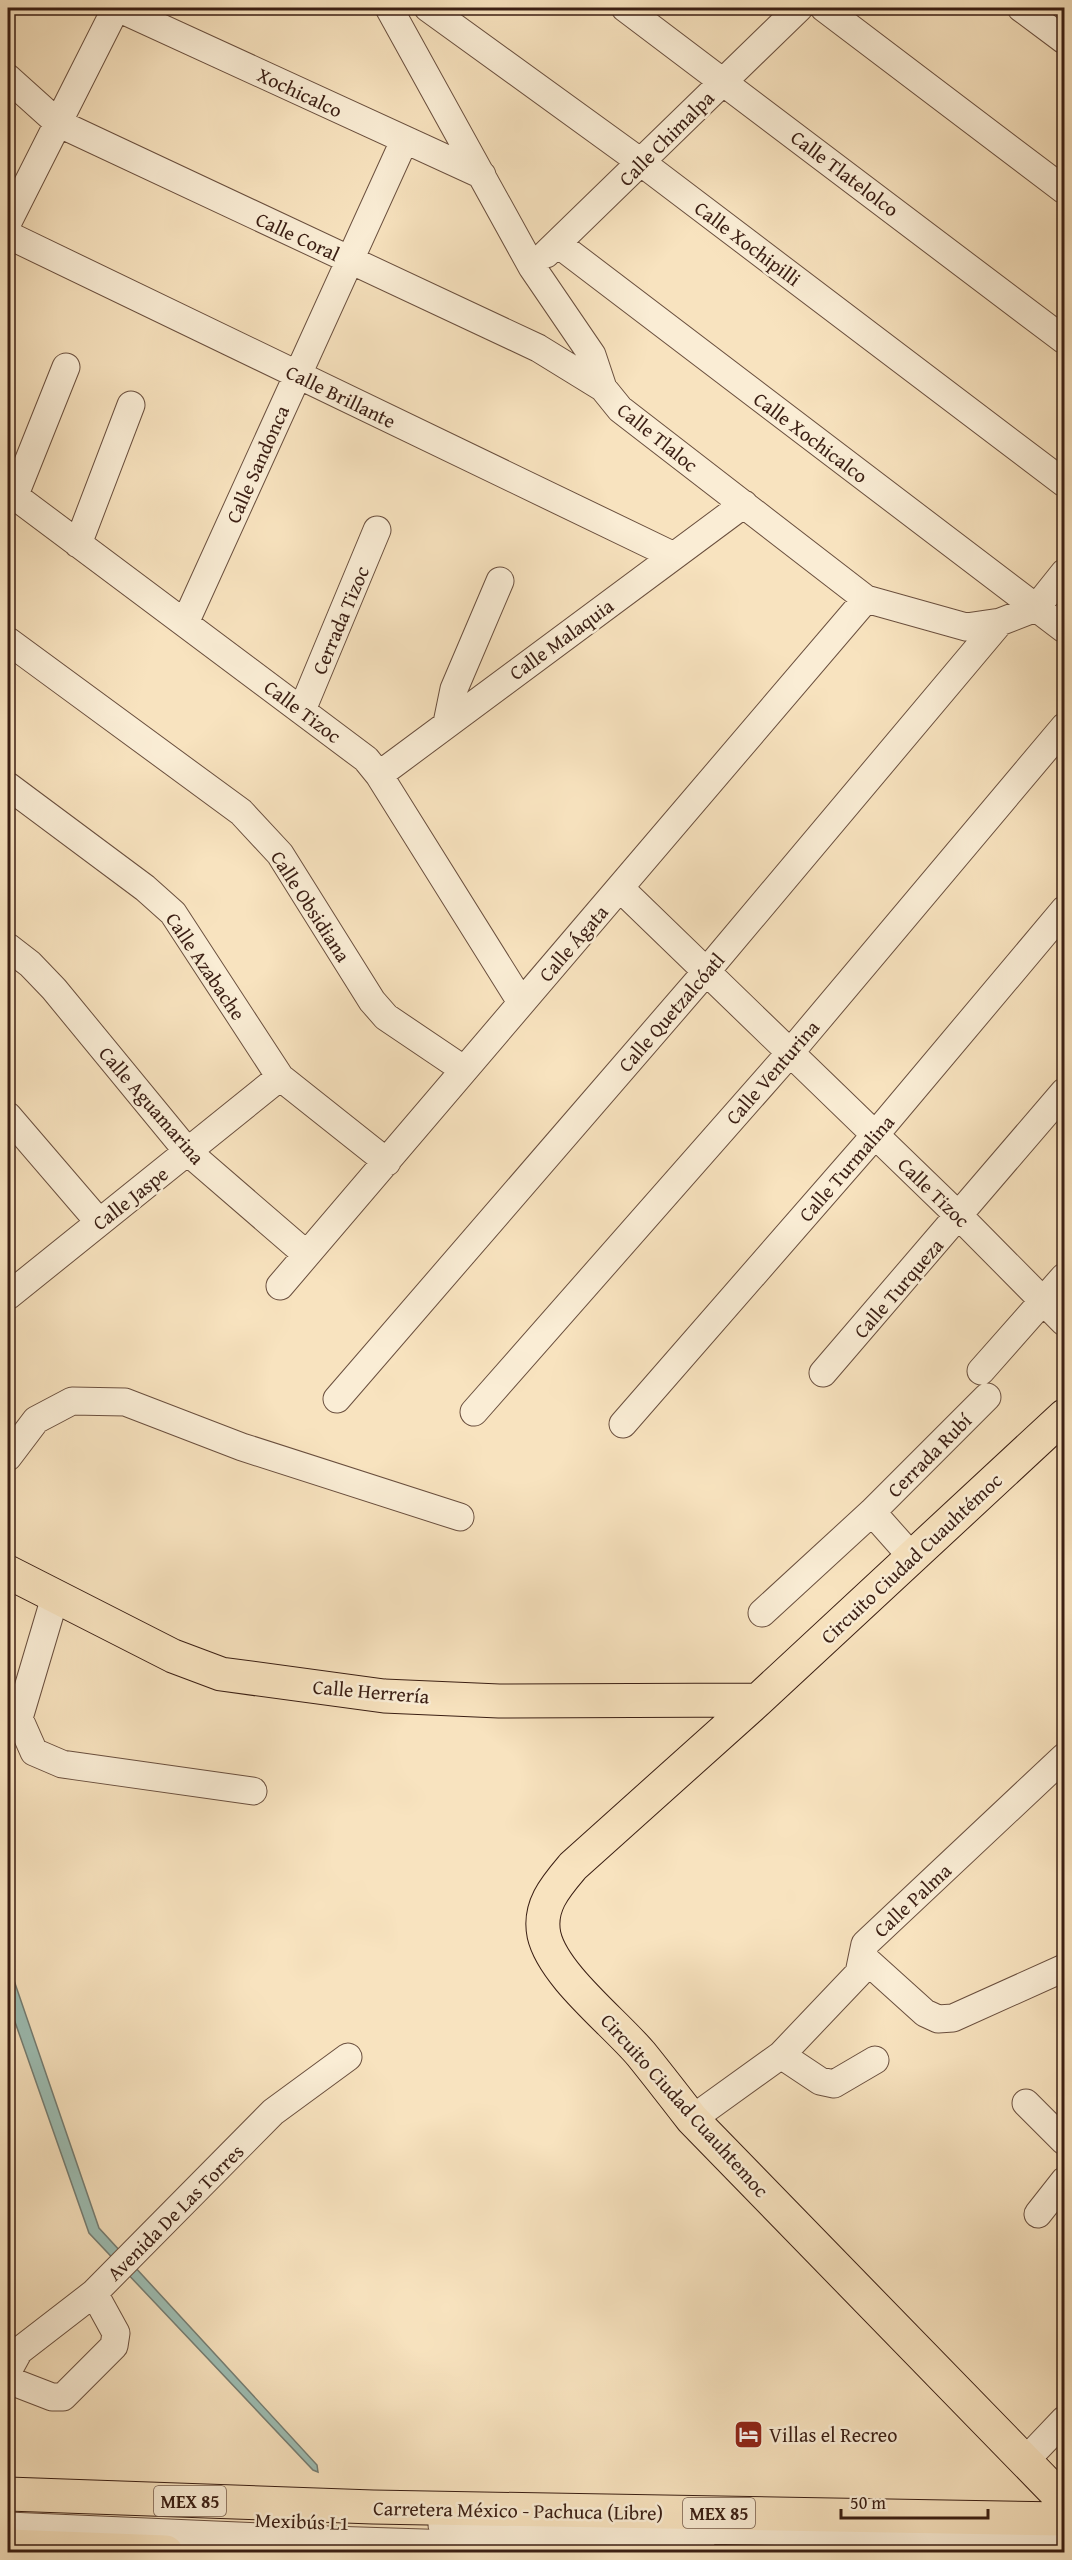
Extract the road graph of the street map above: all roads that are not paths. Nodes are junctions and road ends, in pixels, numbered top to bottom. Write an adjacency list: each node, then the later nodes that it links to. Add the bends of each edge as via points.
1 (117, 8): 11 (street); 12 (street, Xochicalco)
2 (389, 8): 14 (street, Calle Tlaloc)
3 (428, 8): 13 (street, Calle Xochipilli)
4 (625, 8): 10 (street, Calle Tlatelolco)
5 (798, 8): 10 (street, Calle Chimalpa)
6 (824, 8): 15 (street)
7 (1022, 8): 8 (street)
8 (1065, 40)
9 (8, 78): 11 (street, Calle Coral)
10 (725, 81): 13 (street, Calle Chimalpa); 22 (street, Calle Tlatelolco)
11 (58, 123): 16 (street); 19 (street, Calle Coral)
12 (404, 141): 14 (street, Xochicalco); 19 (street, Calle Sandonca)
13 (642, 163): 18 (street, Calle Chimalpa); 28 (street, Calle Xochipilli)
14 (482, 175): 20 (street, Calle Tlaloc)
15 (1065, 190)
16 (8, 222)
17 (8, 236): 25 (street, Calle Brillante)
18 (558, 244): 20 (street, Calle Chimalpa); 37 (street, Calle Xochicalco)
19 (350, 261): 23 (street, Calle Coral); 25 (street, Calle Sandonca)
20 (532, 267): 21 (street, Calle Tlaloc)
21 (568, 319): 23 (street); 26 (street, Calle Tlaloc, via 591,355)
22 (1065, 340)
23 (538, 348): 26 (street, Calle Coral)
24 (66, 367): 29 (street)
25 (297, 375): 33 (street, Calle Brillante); 39 (street, Calle Sandonca)
26 (603, 388): 30 (street, Calle Tlaloc, via 620,409)
27 (131, 405): 32 (street)
28 (1065, 483)
29 (11, 494): 32 (street, Calle Tizoc)
30 (744, 504): 33 (street, Calle Malaquia); 36 (street, Calle Tlaloc)
31 (377, 530): 42 (street, Cerrada Tizoc)
32 (78, 544): 39 (street, Calle Tizoc)
33 (674, 556): 43 (street, Calle Malaquia)
34 (1065, 573): 37 (street)
35 (501, 581): 43 (street, via 454,690)
36 (866, 599): 38 (street, Calle Tlaloc, via 966,627); 47 (street, Calle Ágata)
37 (1036, 608): 38 (street, Calle Tlaloc); 40 (street, Calle Xochicalco)
38 (1000, 622): 50 (street, Calle Quetzalcóatl)
39 (185, 623): 42 (street, Calle Tizoc)
40 (1065, 629)
41 (8, 641): 53 (street, Calle Obsidiana, via 241,812 280,854 372,1001 386,1017)
42 (302, 710): 45 (street, Calle Tizoc, via 366,759)
43 (447, 723): 45 (street, Calle Malaquia)
44 (1065, 727): 52 (street, Calle Venturina)
45 (379, 775): 51 (street, Calle Tizoc)
46 (8, 786): 54 (street, Calle Azabache, via 173,913)
47 (621, 889): 50 (street, Calle Tizoc); 51 (street, Calle Ágata)
48 (1065, 910): 57 (street, Calle Turmalina)
49 (8, 947): 58 (street, Calle Aguamarina, via 54,988)
50 (705, 973): 52 (street, Calle Tizoc); 69 (street, Calle Quetzalcóatl)
51 (521, 1002): 53 (street, Calle Ágata)
52 (789, 1054): 57 (street, Calle Tizoc); 70 (street, Calle Venturina)
53 (463, 1069): 59 (street, Calle Ágata)
54 (280, 1077): 58 (street, Calle Jaspe); 59 (street, Calle Azabache)
55 (1065, 1092): 60 (street, Calle Turqueza)
56 (8, 1116): 61 (street)
57 (875, 1135): 60 (street, Calle Tizoc); 72 (street, Calle Turmalina)
58 (188, 1152): 61 (street, Calle Jaspe); 62 (street, Calle Aguamarina)
59 (387, 1162): 62 (street, Calle Ágata)
60 (960, 1217): 66 (street, Calle Tizoc); 68 (street, Calle Turqueza)
61 (99, 1222): 65 (street, Calle Jaspe)
62 (306, 1254): 64 (street, Calle Ágata)
63 (1065, 1276): 66 (street, Cerrada Rubí)
64 (280, 1286)
65 (8, 1296)
66 (1044, 1301): 67 (street, Calle Tizoc); 74 (street, Cerrada Rubí, via 984,1384)
67 (1065, 1322)
68 (823, 1373)
69 (337, 1398)
70 (474, 1412)
71 (1065, 1416): 76 (main road, Circuito Ciudad Cuauhtémoc)
72 (623, 1424)
73 (8, 1457): 75 (street, via 36,1420 72,1401 125,1402 242,1447)
74 (872, 1512): 76 (street, Cerrada Rubí); 79 (street, Cerrada Rubí)
75 (460, 1517)
76 (912, 1557): 80 (main road, Circuito Ciudad Cuauhtémoc)
77 (8, 1572): 78 (main road, Calle Herrería)
78 (55, 1597): 80 (main road, Calle Herrería, via 173,1656 221,1674 384,1696 499,1701); 82 (street, via 19,1718 34,1752 62,1764)
79 (762, 1612)
80 (758, 1700): 89 (main road, Circuito Ciudad Cuauhtemoc, via 573,1866 550,1894 543,1915 544,1934 560,1968 640,2053)
81 (1065, 1757): 83 (street, Calle Palma, via 866,1944)
82 (253, 1791)
83 (864, 1958): 84 (street, via 925,2013 938,2019 953,2018); 85 (street, Calle Palma, via 859,1973)
84 (1065, 1968)
85 (781, 2055): 87 (street, via 820,2081 834,2084); 89 (street, Calle Palma)
86 (348, 2057): 93 (street, Avenida De Las Torres, via 273,2112)
87 (875, 2060)
88 (1026, 2103): 90 (street)
89 (692, 2119): 97 (main road, Circuito Ciudad Cuauhtemoc)
90 (1065, 2141)
91 (1065, 2181): 92 (street)
92 (1038, 2214)
93 (94, 2293): 94 (street, Avenida De Las Torres, via 19,2351); 95 (street, via 116,2333 114,2346 63,2397 52,2397)
94 (8, 2371)
95 (8, 2380)
96 (1065, 2420): 97 (street)
97 (1025, 2462): 99 (main road, Circuito Ciudad Cuauhtemoc)
98 (8, 2494): 101 (main road, Carretera México - Pachuca (Libre) / MEX 85, via 385,2508)
99 (1065, 2501)
100 (8, 2509): 103 (street, Mexibús L1, via 390,2524)
101 (1065, 2519)
102 (8, 2526): 107 (street, Mexibús L1)
103 (1065, 2537)
104 (8, 2546): 105 (main road)
105 (80, 2551): 106 (main road)
106 (166, 2553)
107 (703, 2553)

